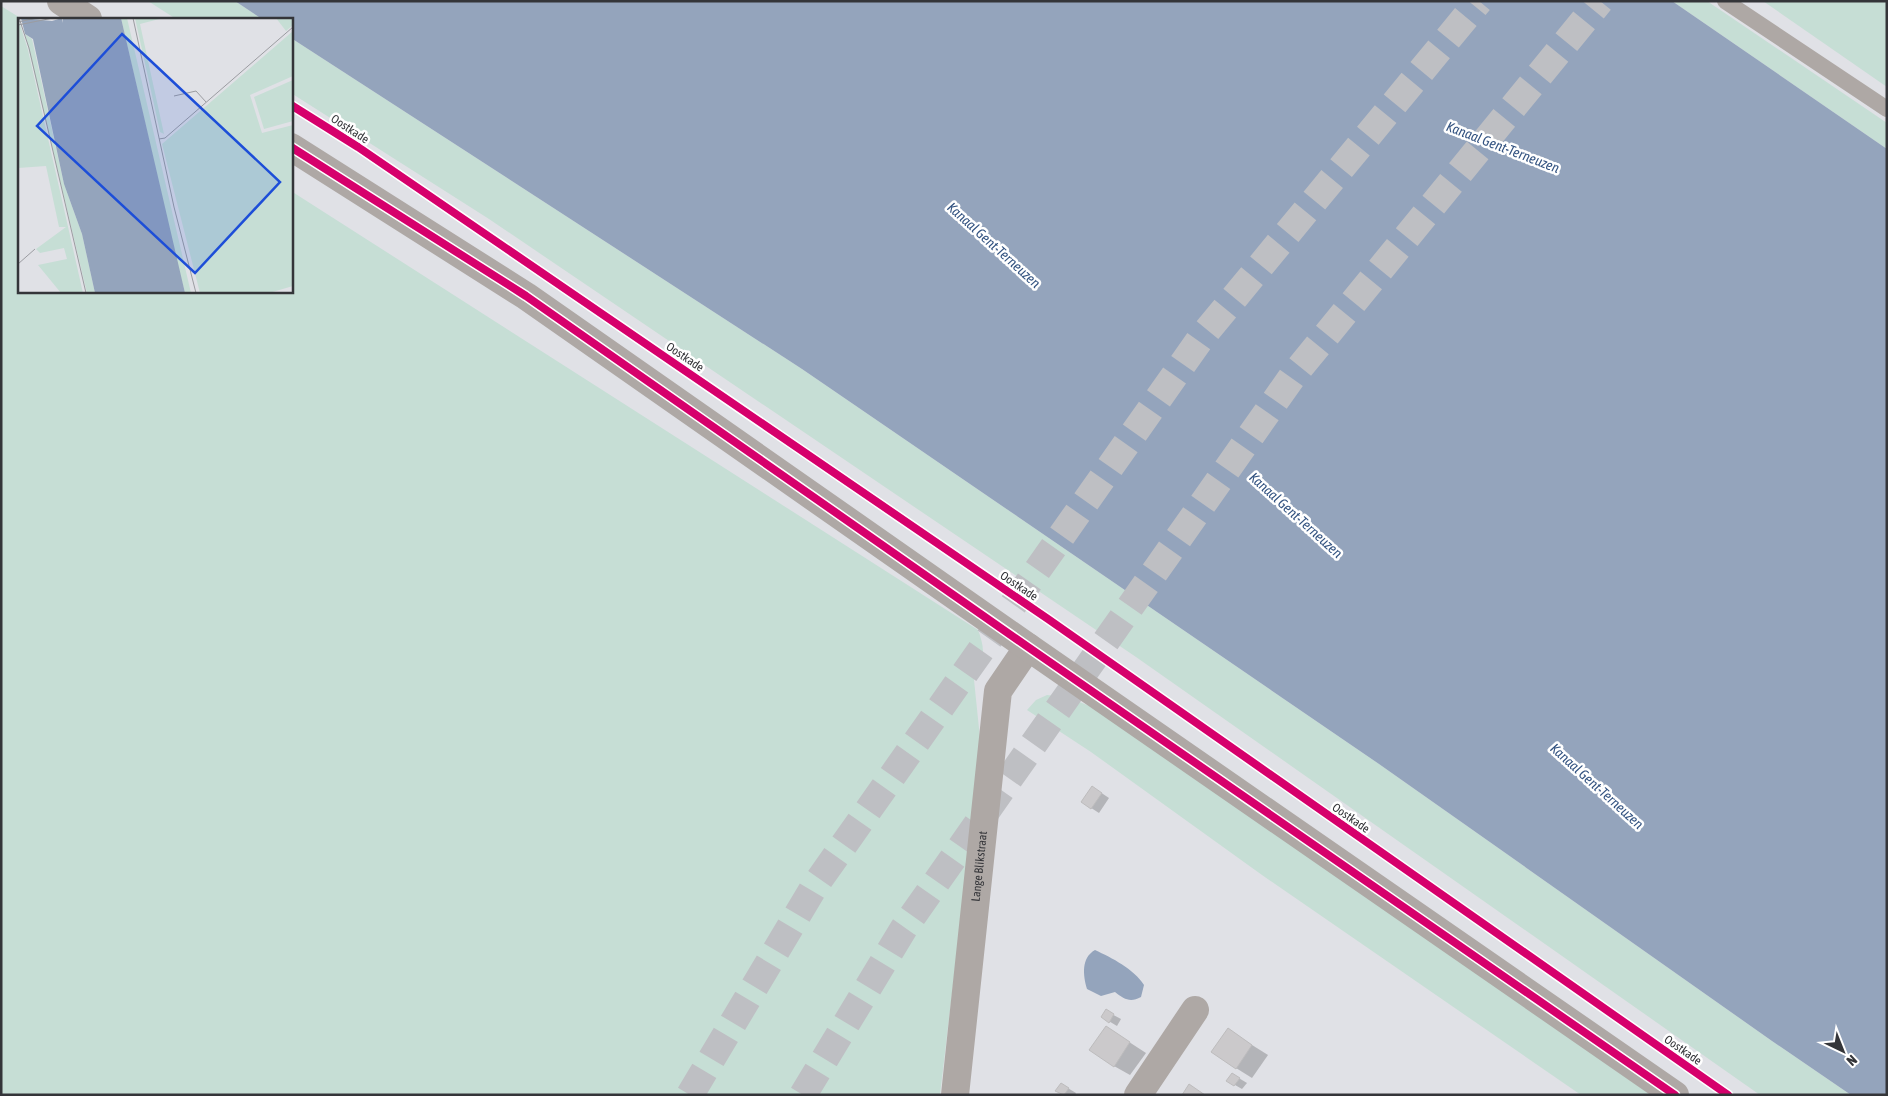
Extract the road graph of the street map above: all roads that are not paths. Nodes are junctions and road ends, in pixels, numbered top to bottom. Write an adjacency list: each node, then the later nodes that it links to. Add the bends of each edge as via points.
1 (61, 1): 3 (street)
2 (1726, 1): 4 (lane)
3 (86, 18)
4 (1887, 109)
5 (292, 148): 6 (street, via 526,296)
6 (1028, 647): 8 (street, Lange Blikstraat, via 998,691); 10 (street)
7 (1195, 1010): 9 (street)
8 (955, 1095)
9 (1138, 1095)
10 (1675, 1095)

